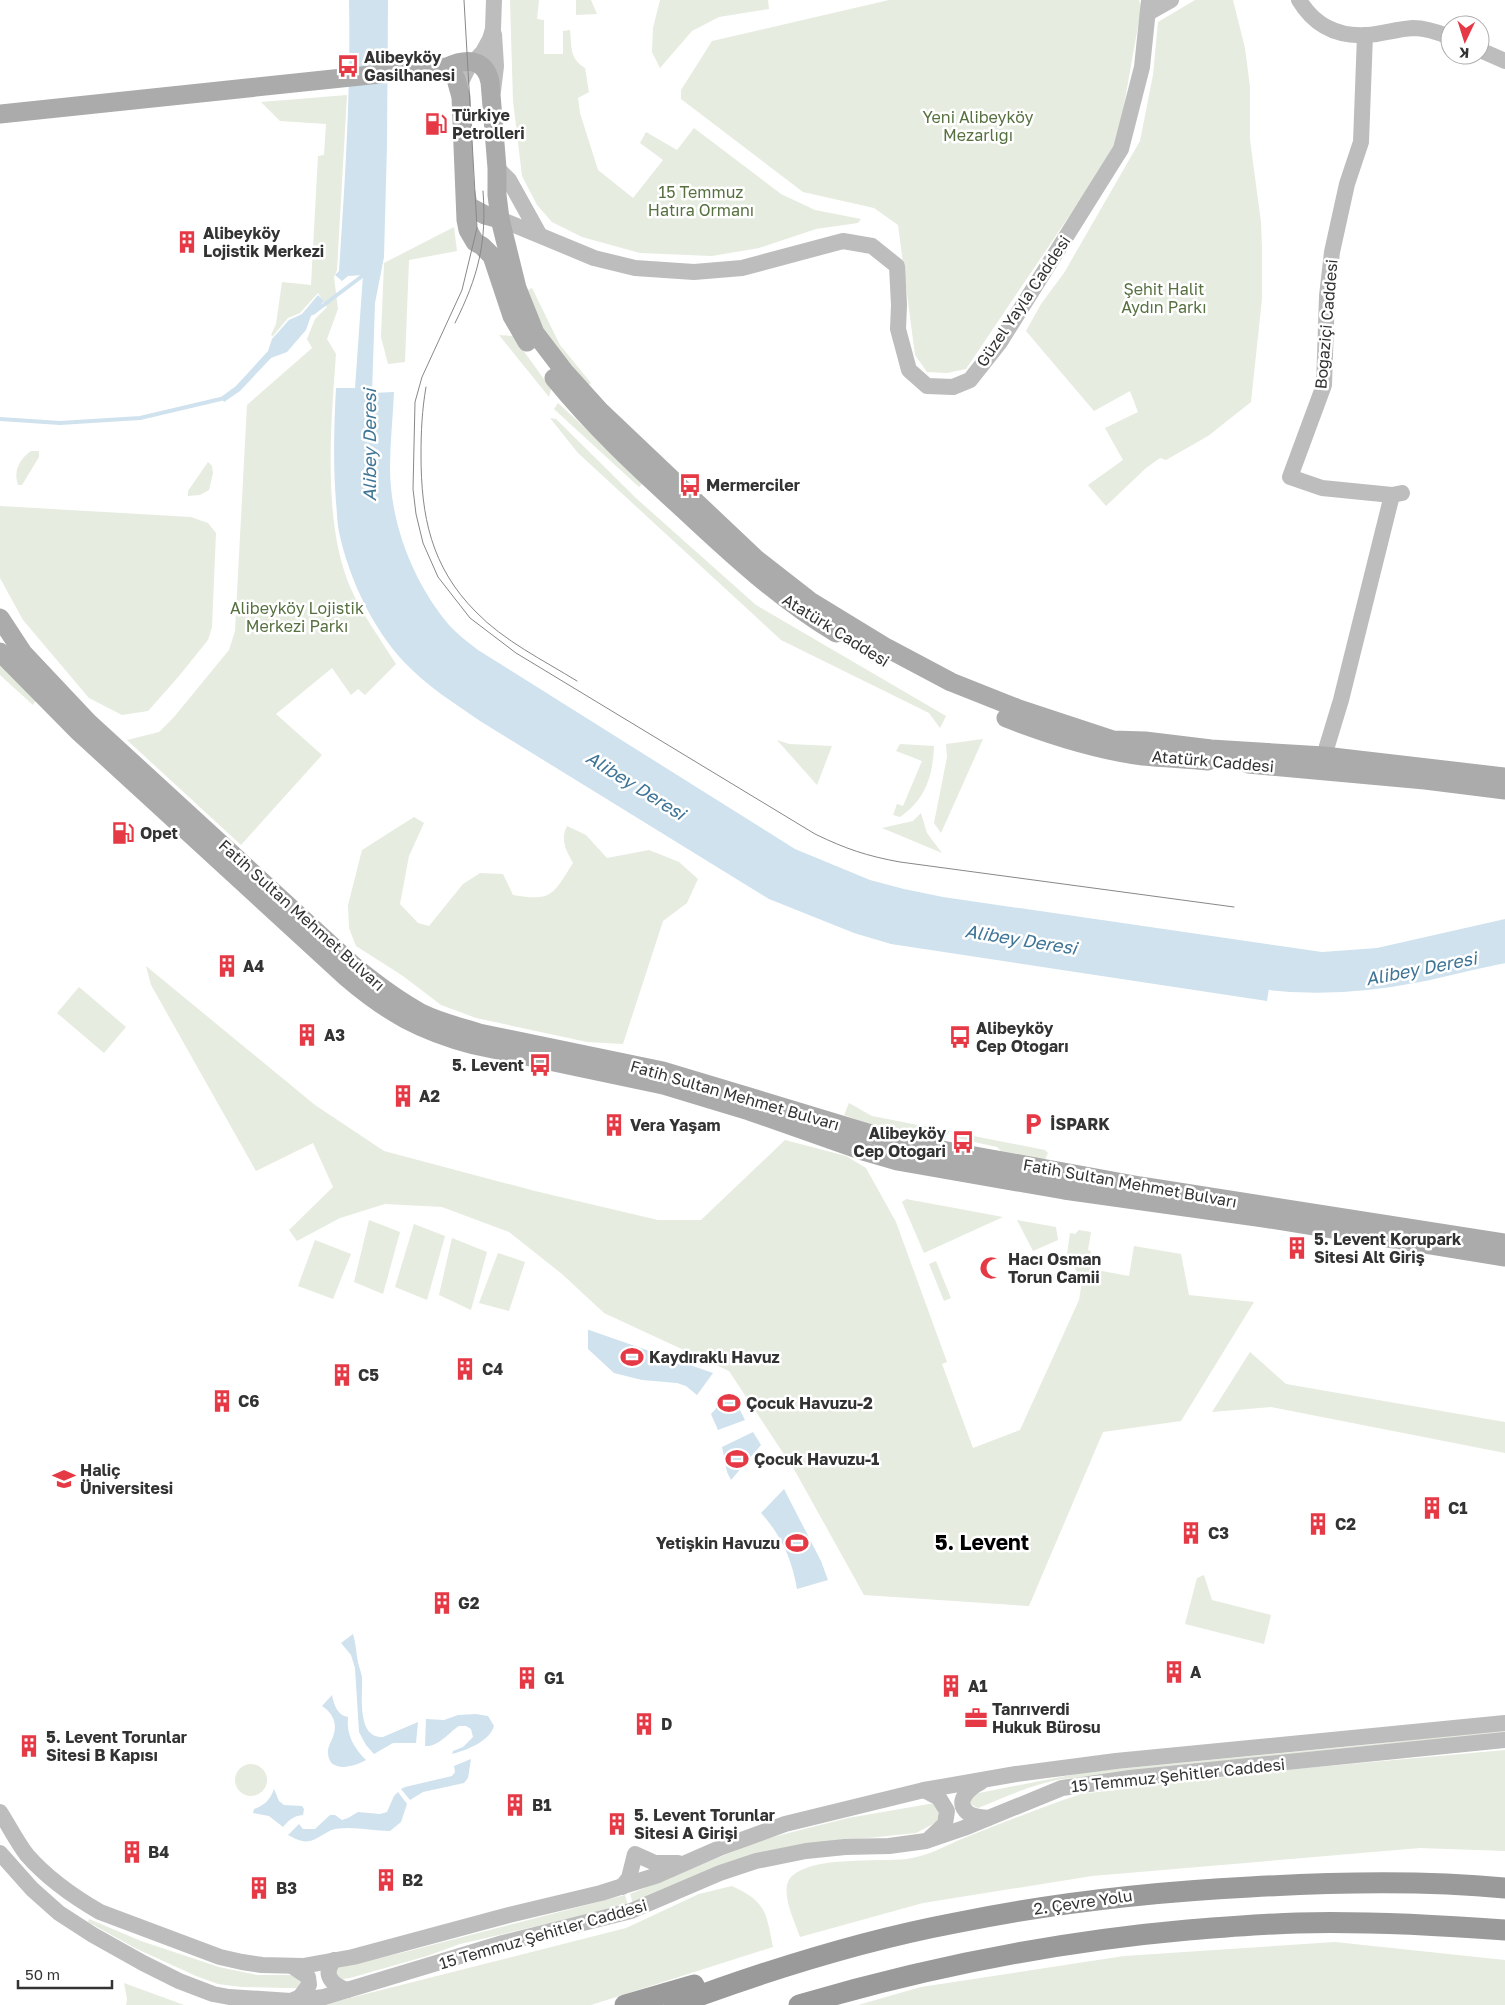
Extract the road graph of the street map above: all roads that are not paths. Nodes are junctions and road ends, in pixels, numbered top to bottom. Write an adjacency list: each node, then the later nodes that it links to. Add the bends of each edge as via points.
1 (494, 0): 5 (main road, Atatürk Caddesi)
2 (1171, 0): 4 (main road)
3 (1299, 0): 7 (main road, via 1307,13 1324,27)
4 (1148, 6): 20 (main road, Güzel Yayla Caddesi, via 1142,67 1121,149 994,350 970,380 953,387 927,386 909,370 898,329 897,266 872,246 843,242 742,268 694,272 636,268 594,258)
5 (493, 29): 10 (main road, Atatürk Caddesi, via 486,49); 13 (main road, Atatürk Caddesi, via 496,66)
6 (1440, 34): 7 (main road, via 1414,28)
7 (1365, 35): 24 (main road, Boğaziçi Caddesi, via 1361,142 1332,252 1326,296 1324,385 1290,477 1322,488 1397,494)
8 (1490, 54): 9 (main road)
9 (1505, 61)
10 (474, 62): 11 (main road); 12 (main road, Atatürk Caddesi); 13 (main road, Atatürk Caddesi, via 481,64 488,73)
11 (447, 67): 12 (main road, Atatürk Caddesi); 14 (main road)
12 (459, 86): 18 (main road, Atatürk Caddesi)
13 (492, 97): 17 (main road, Atatürk Caddesi)
14 (149, 100): 15 (main road); 16 (main road, via 133,107 104,112)
15 (0, 114)
16 (0, 125)
17 (498, 168): 19 (main road, Atatürk Caddesi); 20 (main road, via 509,180)
18 (464, 187): 19 (main road, via 468,206); 23 (main road, Atatürk Caddesi, via 468,230 475,242 492,256 512,316 542,364 596,426 764,583 809,617 861,648 959,698 1046,733 1117,751)
19 (500, 219): 20 (main road); 23 (main road, Atatürk Caddesi, via 517,288 528,318 544,346 601,412 755,558 810,601 922,668 1019,709)
20 (539, 234)
21 (0, 618): 27 (main road, Fatih Sultan Mehmet Bulvarı, via 23,653 88,722 355,967 422,1014 479,1033 682,1076 898,1142)
22 (0, 652): 28 (main road, Fatih Sultan Mehmet Bulvarı, via 79,732 189,834 366,995 396,1015 444,1037 663,1085 880,1157)
23 (1144, 748): 24 (main road, Atatürk Caddesi)
24 (1322, 763): 25 (main road, Atatürk Caddesi); 26 (main road, Atatürk Caddesi)
25 (1505, 777)
26 (1505, 790)
27 (1051, 1170): 28 (main road, via 1040,1177 991,1172); 29 (main road, Fatih Sultan Mehmet Bulvarı)
28 (974, 1175): 29 (main road, Fatih Sultan Mehmet Bulvarı, via 1064,1190)
29 (1227, 1206): 30 (main road, Fatih Sultan Mehmet Bulvarı); 31 (main road, Fatih Sultan Mehmet Bulvarı)
30 (1505, 1243)
31 (1505, 1257)
32 (1505, 1724): 34 (main road, 15 Temmuz Şehitler Caddesi, via 1116,1761)
33 (1505, 1740): 37 (main road, 15 Temmuz Şehitler Caddesi, via 1090,1782 1062,1788)
34 (986, 1780): 35 (main road, 15 Temmuz Şehitler Caddesi); 37 (main road, via 970,1788 963,1800 968,1813)
35 (924, 1790): 38 (main road, via 939,1798 947,1811 945,1824); 40 (main road, 15 Temmuz Şehitler Caddesi, via 785,1824)
36 (0, 1812): 45 (main road, 15 Temmuz Şehitler Caddesi, via 26,1854 41,1869 83,1903 100,1912 220,1957 262,1965)
37 (988, 1818): 38 (main road, 15 Temmuz Şehitler Caddesi)
38 (926, 1841): 47 (main road, 15 Temmuz Şehitler Caddesi, via 806,1851 756,1861 631,1912 495,1945)
39 (0, 1854): 48 (main road, 15 Temmuz Şehitler Caddesi, via 59,1913 143,1963 213,1994)
40 (685, 1863): 41 (main road, 15 Temmuz Şehitler Caddesi); 41 (main road, via 655,1863 635,1854 629,1878)
41 (622, 1887): 44 (main road, 15 Temmuz Şehitler Caddesi)
42 (1505, 1888): 46 (highway, 2. Çevre Yolu, via 1354,1882 1170,1891 1104,1898 912,1932)
43 (1505, 1930): 51 (highway, via 1375,1923 1297,1923 1133,1935 954,1964)
44 (334, 1960): 45 (main road, 15 Temmuz Şehitler Caddesi); 47 (main road, via 328,1975 338,1987)
45 (292, 1966): 48 (main road, via 308,1977 309,1985 300,1997)
46 (748, 1980): 49 (highway, via 704,1982); 50 (highway, 2. Çevre Yolu)
47 (347, 1990): 48 (main road, 15 Temmuz Şehitler Caddesi)
48 (291, 2001)
49 (625, 2005)
50 (674, 2005)
51 (799, 2005)

